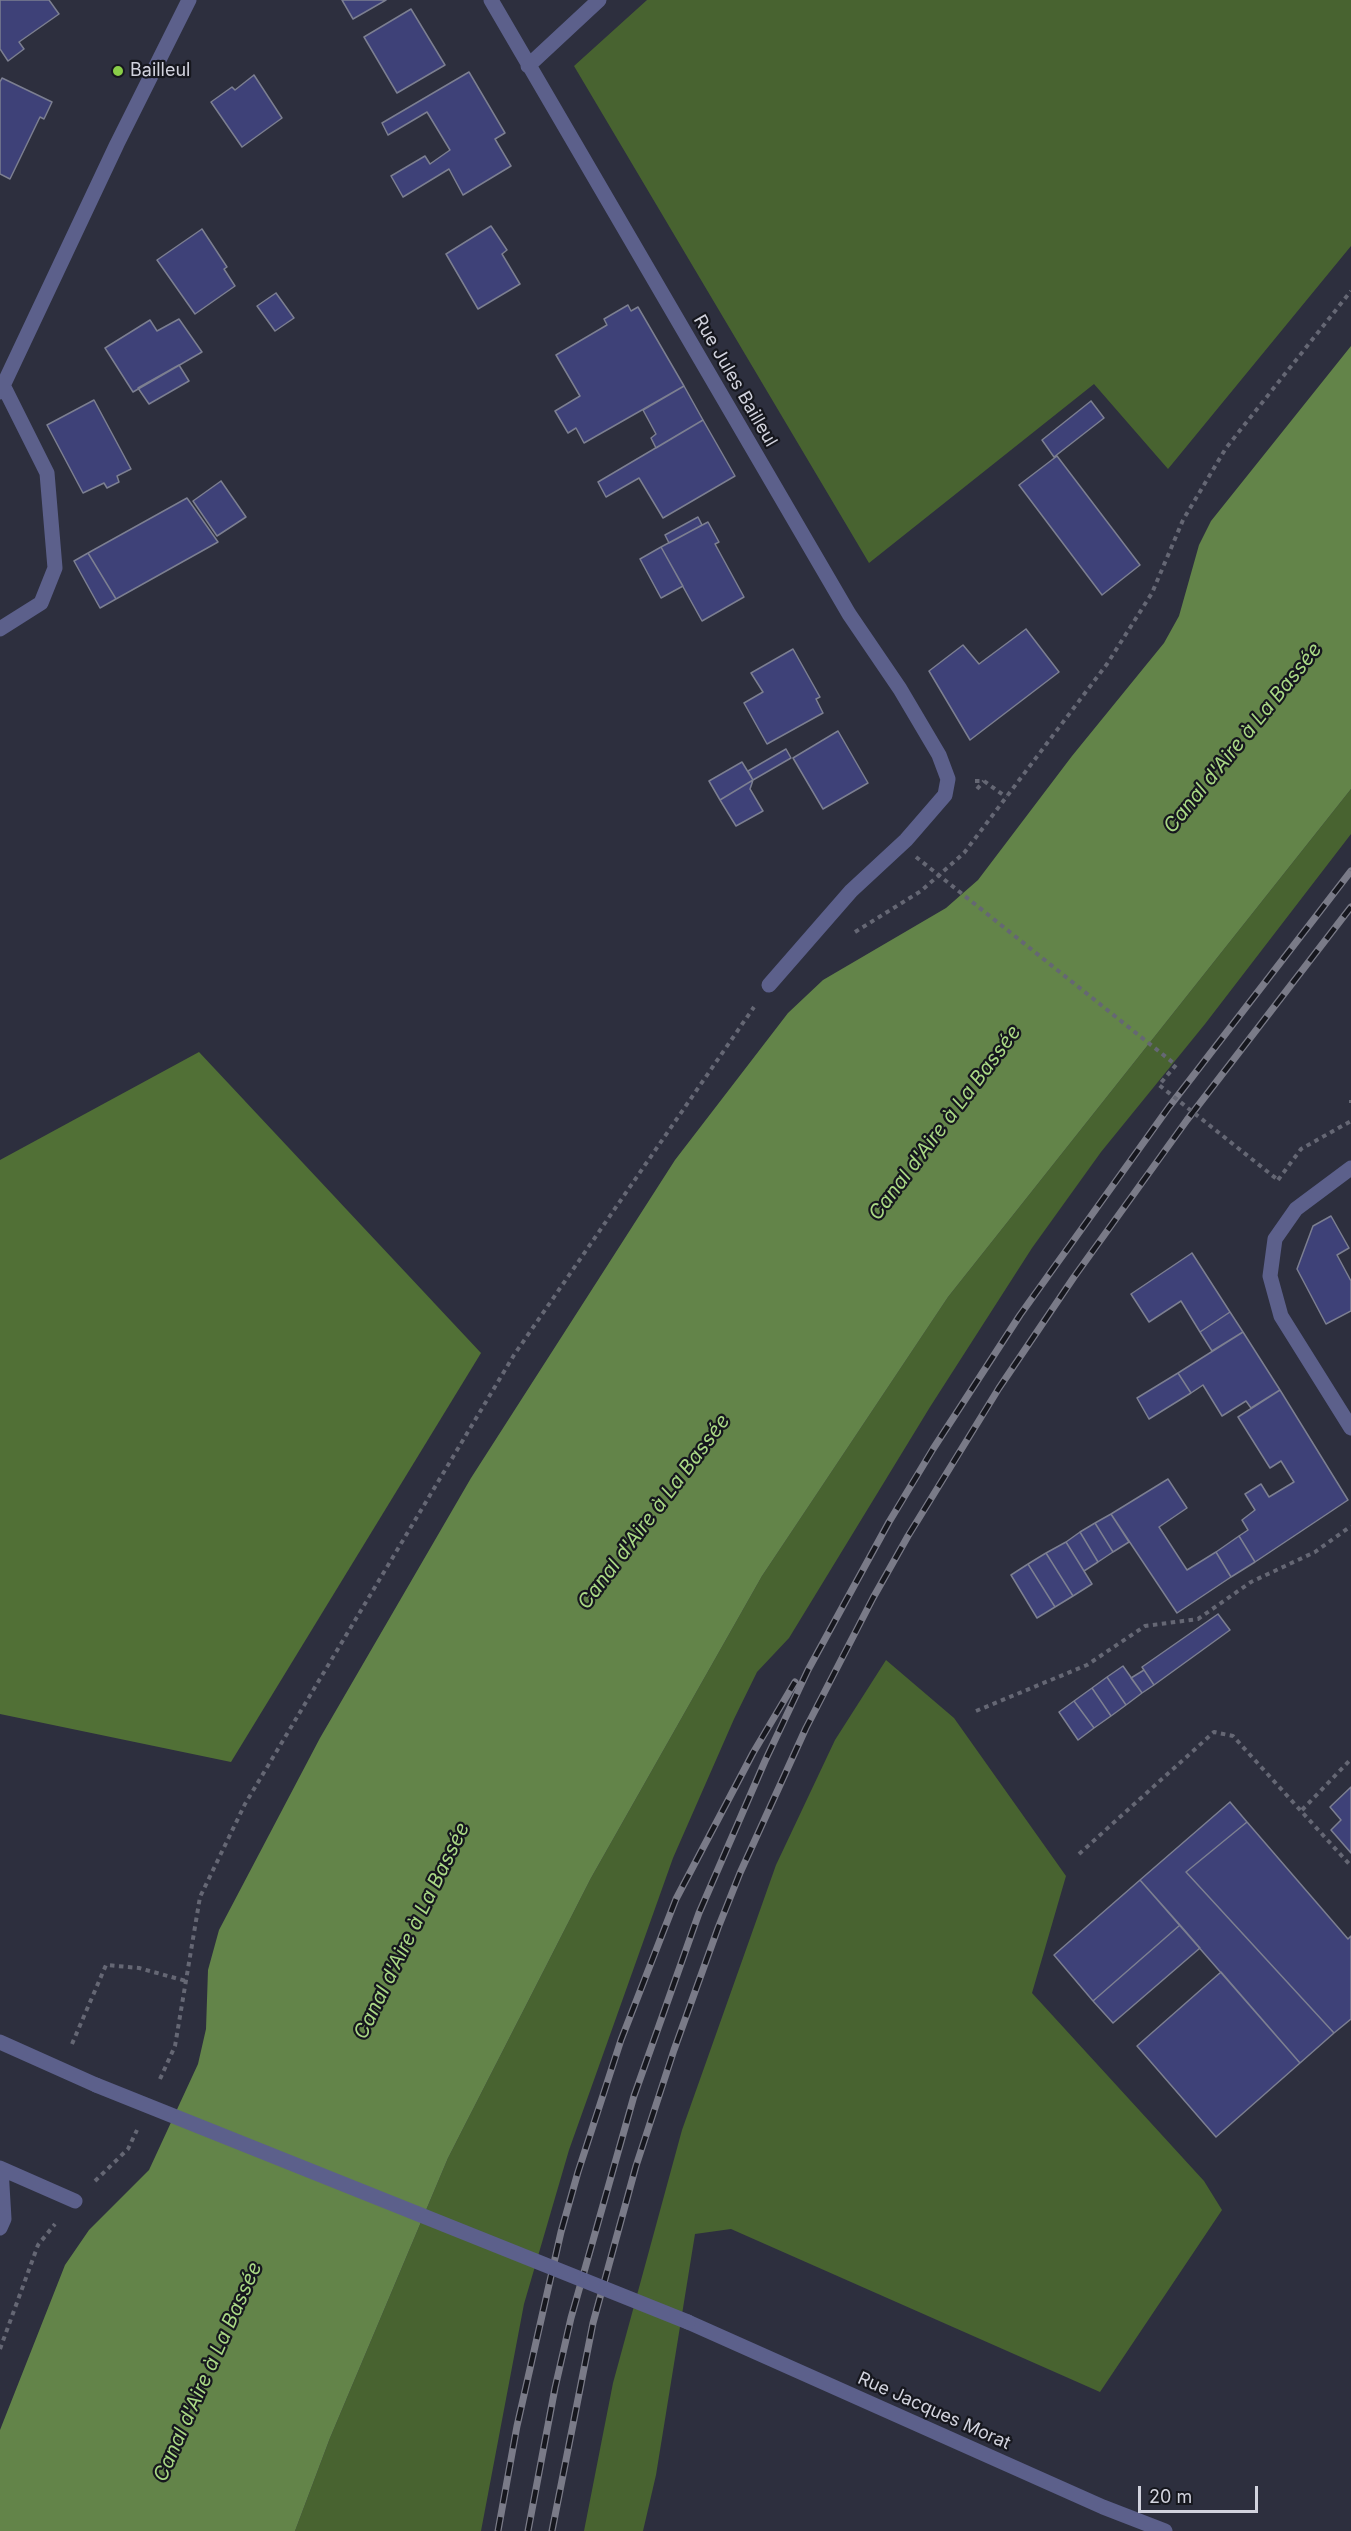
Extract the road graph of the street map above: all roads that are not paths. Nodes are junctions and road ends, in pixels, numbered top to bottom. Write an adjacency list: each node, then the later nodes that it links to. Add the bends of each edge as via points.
1 (189, 0): 5 (street)
2 (491, 0): 4 (street, Rue Jules Bailleul)
3 (599, 0): 4 (street)
4 (528, 66): 7 (street, Rue Jules Bailleul, via 849,614 928,736 948,779 945,795 906,840 851,891)
5 (2, 388): 6 (street, via 47,473 56,568 41,603)
6 (0, 629)
7 (769, 985)
8 (1351, 1168): 9 (street, via 1296,1209 1275,1239 1270,1276 1281,1316)
9 (1351, 1428)
10 (0, 2042): 14 (street, Rue Jacques Morat, bridge, via 96,2085 688,2322)
11 (0, 2168): 12 (street); 13 (street, via 4,2219)
12 (75, 2201)
13 (0, 2228)
14 (1165, 2531)

